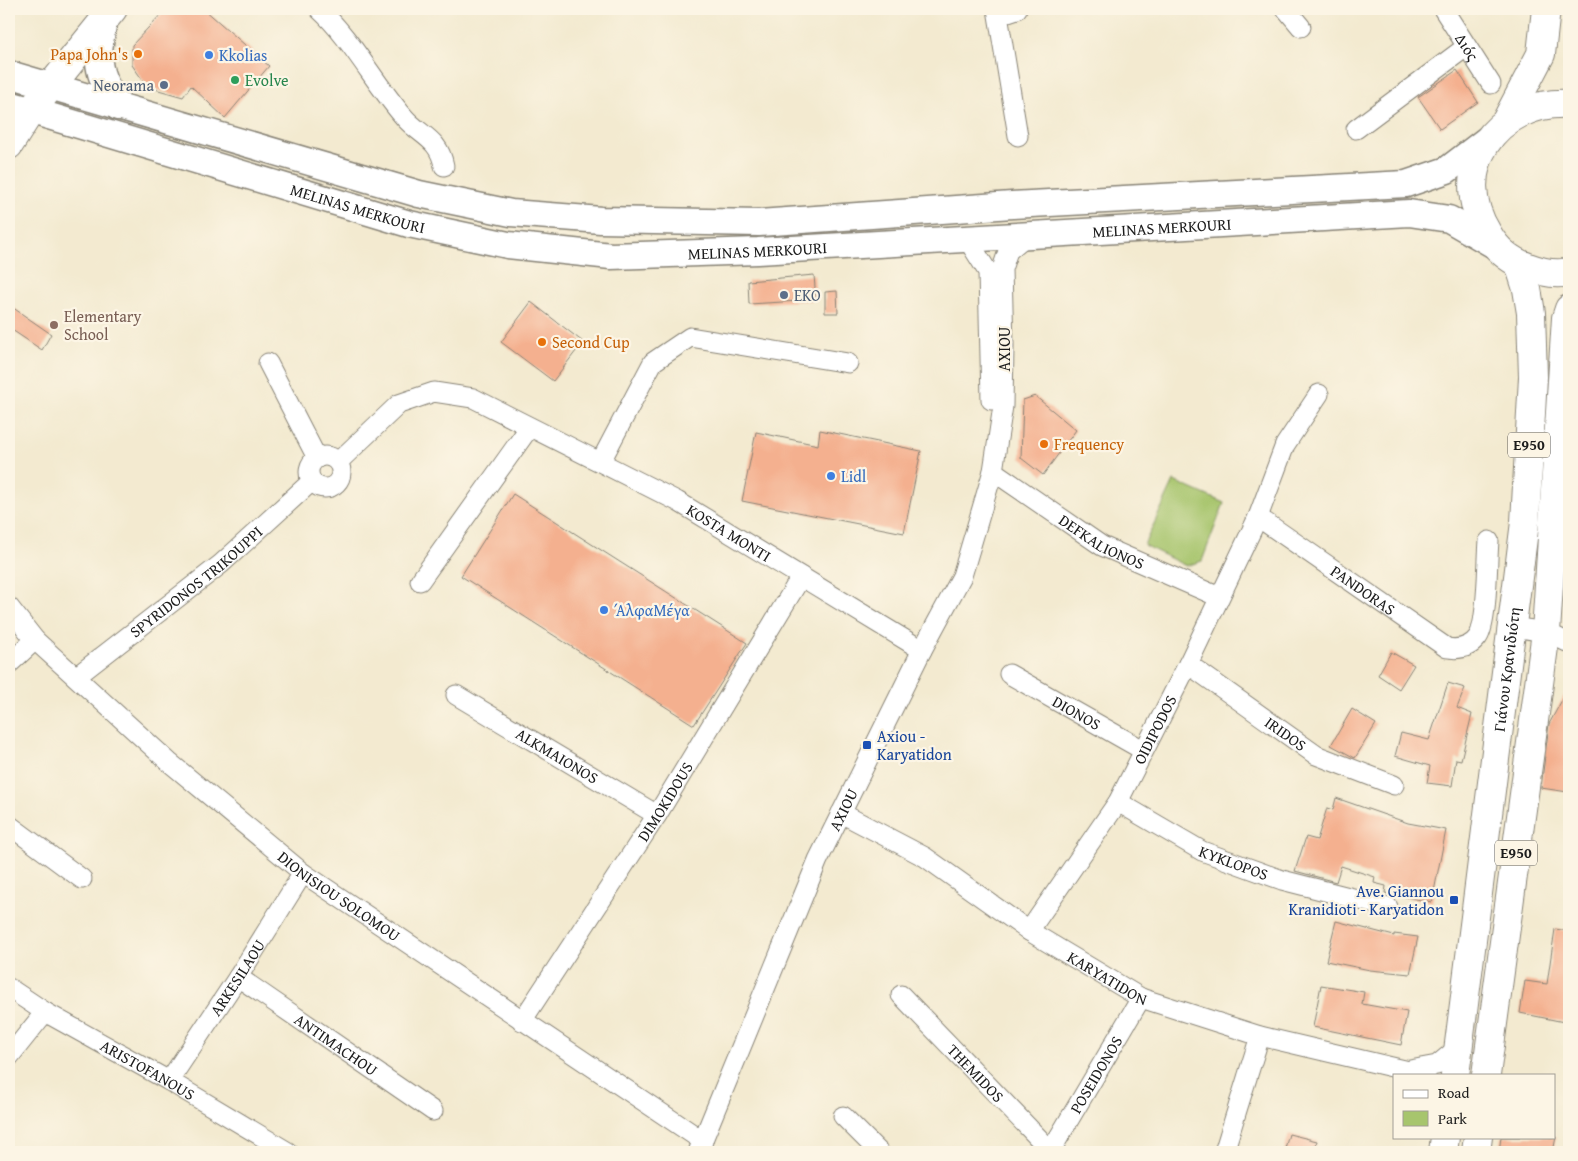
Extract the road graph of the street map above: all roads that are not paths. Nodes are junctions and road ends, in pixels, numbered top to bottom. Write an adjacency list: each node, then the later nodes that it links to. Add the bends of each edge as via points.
1 (320, 9): 20 (street, via 405,119 431,139 441,152)
2 (1017, 9): 6 (street)
3 (1286, 9): 8 (street)
4 (1443, 9): 9 (street, Διός)
5 (1546, 9): 16 (main road, via 1541,54)
6 (998, 12): 18 (street)
7 (109, 14): 12 (main road); 14 (main road, via 98,49 98,68)
8 (1301, 27)
9 (1466, 47): 11 (street, Διός); 17 (street)
10 (9, 74): 12 (main road, MELINAS MERKOURI)
11 (1491, 84)
12 (50, 87): 14 (main road, MELINAS MERKOURI); 15 (main road)
13 (1569, 104): 16 (main road, via 1551,103 1528,108)
14 (118, 107): 16 (main road, MELINAS MERKOURI, via 419,194 511,213 601,220 759,223 1022,204 1406,184 1447,170)
15 (19, 108): 19 (main road); 22 (main road, MELINAS MERKOURI, via 409,224 508,245 611,256 758,251)
16 (1498, 128): 23 (main road, via 1476,164 1472,192 1479,220)
17 (1356, 129)
18 (1018, 136)
19 (9, 145)
20 (444, 166)
21 (1026, 236): 22 (main road, MELINAS MERKOURI); 23 (main road, MELINAS MERKOURI, via 1409,213 1449,219); 34 (street, AXIOU, via 1008,251 1002,269 1003,406)
22 (966, 237): 34 (street, AXIOU, via 988,272)
23 (1494, 245): 24 (main road)
24 (1519, 264): 25 (main road, via 1541,272); 42 (main road, Γιάνου Κρανιδιότη / E950, via 1532,313 1533,377 1525,522)
25 (1569, 272)
26 (1569, 310): 43 (main road, Γιάνου Κρανιδιότη / E950, via 1566,318)
27 (268, 363): 31 (street)
28 (848, 363): 32 (street, via 690,337 652,362)
29 (1319, 394): 36 (street, OIDIPODOS, via 1285,445)
30 (529, 428): 32 (street, KOSTA MONTI); 33 (street, KOSTA MONTI, via 473,398 434,392 399,404); 39 (street)
31 (317, 458): 33 (street, via 327,456); 35 (street, via 308,471)
32 (601, 461): 38 (street, KOSTA MONTI, via 677,501)
33 (338, 462): 35 (street, via 341,476 336,485 326,488)
34 (994, 471): 40 (street, DEFKALIONOS, via 1102,546); 45 (street, AXIOU, via 962,576)
35 (312, 482): 49 (street, SPYRIDONOS TRIKOUPPI, via 221,564)
36 (1258, 517): 37 (street, PANDORAS, via 1447,648 1458,650 1471,644 1482,626); 40 (street, OIDIPODOS)
37 (1489, 541)
38 (801, 577): 45 (street, KOSTA MONTI); 55 (street, DIMOKIDOUS)
39 (420, 581)
40 (1219, 597): 47 (street, OIDIPODOS)
41 (9, 608): 44 (street, DIONISIOU SOLOMOU)
42 (1513, 627): 43 (street); 68 (main road, Γιάνου Κρανιδιότη / E950)
43 (1558, 637): 72 (main road, Γιάνου Κρανιδιότη / E950)
44 (35, 640): 46 (street); 49 (street, DIONISIOU SOLOMOU)
45 (922, 650): 54 (street, AXIOU)
46 (9, 664)
47 (1188, 664): 51 (street, OIDIPODOS); 52 (street, IRIDOS, via 1316,755)
48 (1009, 674): 51 (street, DIONOS)
49 (76, 676): 57 (street, DIONISIOU SOLOMOU, via 169,762)
50 (456, 695): 55 (street, ALKMAIONOS)
51 (1143, 750): 53 (street, OIDIPODOS)
52 (1394, 785)
53 (1118, 802): 59 (street, KYKLOPOS, via 1202,851 1282,880); 60 (street, OIDIPODOS)
54 (841, 813): 60 (street, KARYATIDON, via 925,857); 78 (street, AXIOU, via 798,906)
55 (657, 815): 66 (street, DIMOKIDOUS)
56 (9, 825): 58 (street)
57 (303, 873): 61 (street, ARKESILAOU); 66 (street, DIONISIOU SOLOMOU)
58 (82, 879)
59 (1388, 907)
60 (1029, 931): 64 (street, KARYATIDON)
61 (238, 977): 73 (street, ARKESILAOU); 74 (street, ANTIMACHOU)
62 (9, 988): 65 (street, ARISTOFANOUS)
63 (901, 995): 79 (street, THEMIDOS)
64 (1141, 998): 67 (street, KARYATIDON); 79 (street, POSEIDONOS)
65 (45, 1012): 69 (street); 73 (street, ARISTOFANOUS)
66 (522, 1021): 78 (street, DIONISIOU SOLOMOU, via 615,1080)
67 (1260, 1036): 70 (street, KARYATIDON); 82 (street)
68 (1460, 1046): 70 (street, KARYATIDON, via 1437,1065); 71 (main road, Γιάνου Κρανιδιότη / E950)
69 (9, 1056)
70 (1406, 1073)
71 (1455, 1074)
72 (1486, 1074)
73 (169, 1081): 80 (street, ARISTOFANOUS)
74 (433, 1111)
75 (843, 1116): 81 (street)
76 (1446, 1138): 83 (main road)
77 (1478, 1138): 84 (main road)
78 (701, 1147)
79 (1051, 1151)
80 (288, 1152)
81 (879, 1152)
82 (1224, 1152)
83 (1443, 1152)
84 (1476, 1152)

